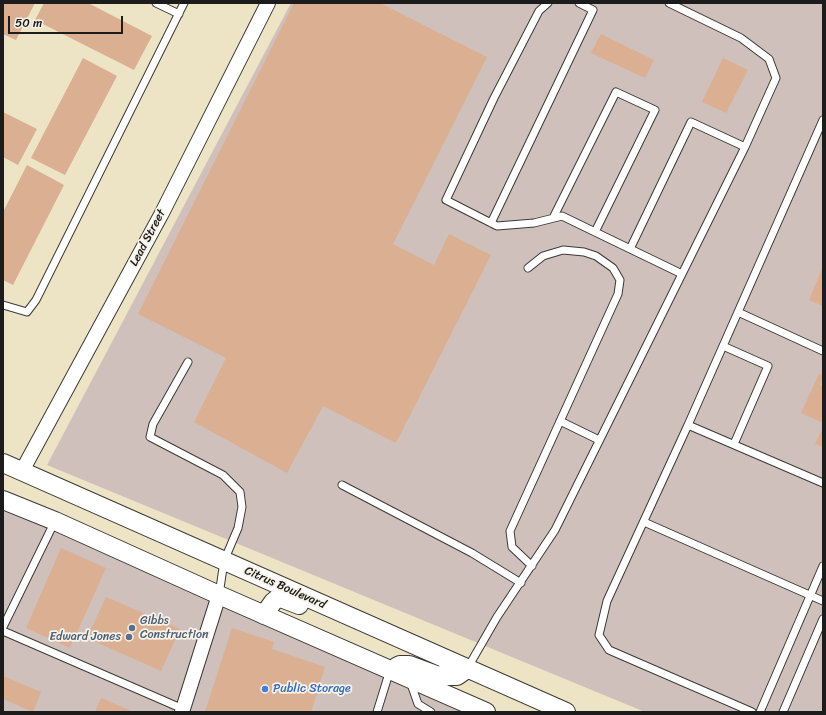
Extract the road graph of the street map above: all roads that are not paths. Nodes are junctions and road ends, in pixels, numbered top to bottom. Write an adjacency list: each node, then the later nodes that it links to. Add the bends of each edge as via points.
1 (156, 3): 7 (lane)
2 (184, 3): 7 (lane)
3 (268, 3): 26 (street, Lead Street, via 162,213)
4 (548, 3): 11 (lane, via 539,12 498,91 446,200)
5 (579, 3): 11 (lane, via 593,10)
6 (669, 3): 9 (lane, via 740,38 769,60 776,78)
7 (179, 14): 16 (lane, via 36,300 27,312)
8 (823, 120): 17 (lane)
9 (745, 147): 13 (lane, via 691,122); 15 (lane)
10 (553, 218): 11 (lane, via 534,223 497,226); 12 (lane, via 562,216); 12 (lane, via 616,92 655,110)
11 (491, 223)
12 (595, 232): 13 (lane)
13 (630, 249): 15 (lane)
14 (528, 268): 21 (lane, via 543,256 563,250 584,252 596,256 613,268 620,280 618,294)
15 (682, 274): 23 (lane)
16 (3, 305)
17 (738, 312): 18 (lane); 19 (lane)
18 (723, 346): 22 (lane); 24 (lane, via 768,366)
19 (823, 351)
20 (188, 362): 32 (lane, via 153,424 150,437 223,474 240,492 242,507 238,528)
21 (560, 421): 23 (lane); 33 (lane, via 510,531 512,547)
22 (688, 425): 24 (lane); 31 (lane)
23 (599, 440): 33 (lane, via 555,530)
24 (734, 444): 27 (lane)
25 (3, 462): 26 (street, Citrus Boulevard)
26 (22, 470): 32 (street, Citrus Boulevard)
27 (823, 483)
28 (342, 485): 35 (lane)
29 (3, 500): 30 (street)
30 (55, 521): 36 (street); 41 (lane)
31 (644, 522): 37 (lane); 52 (lane, via 607,601 599,635 609,650)
32 (224, 561): 36 (lane); 43 (street, Citrus Boulevard)
33 (532, 566): 35 (lane)
34 (823, 566): 37 (lane)
35 (521, 583): 44 (lane)
36 (219, 596): 39 (street); 47 (street)
37 (810, 596): 38 (lane); 53 (lane)
38 (823, 601)
39 (264, 615): 43 (street, via 272,602 281,598 360,631); 45 (street)
40 (823, 619): 54 (lane)
41 (3, 627)
42 (3, 631): 47 (lane)
43 (383, 631): 44 (street, Citrus Boulevard)
44 (467, 669): 45 (street, via 457,676 436,675 400,665); 51 (street, Citrus Boulevard)
45 (391, 670): 46 (street); 49 (lane)
46 (410, 678): 48 (street); 50 (lane, via 418,704)
47 (182, 710)
48 (475, 710)
49 (377, 712)
50 (431, 712)
51 (566, 712)
52 (752, 712)
53 (760, 712)
54 (783, 712)

